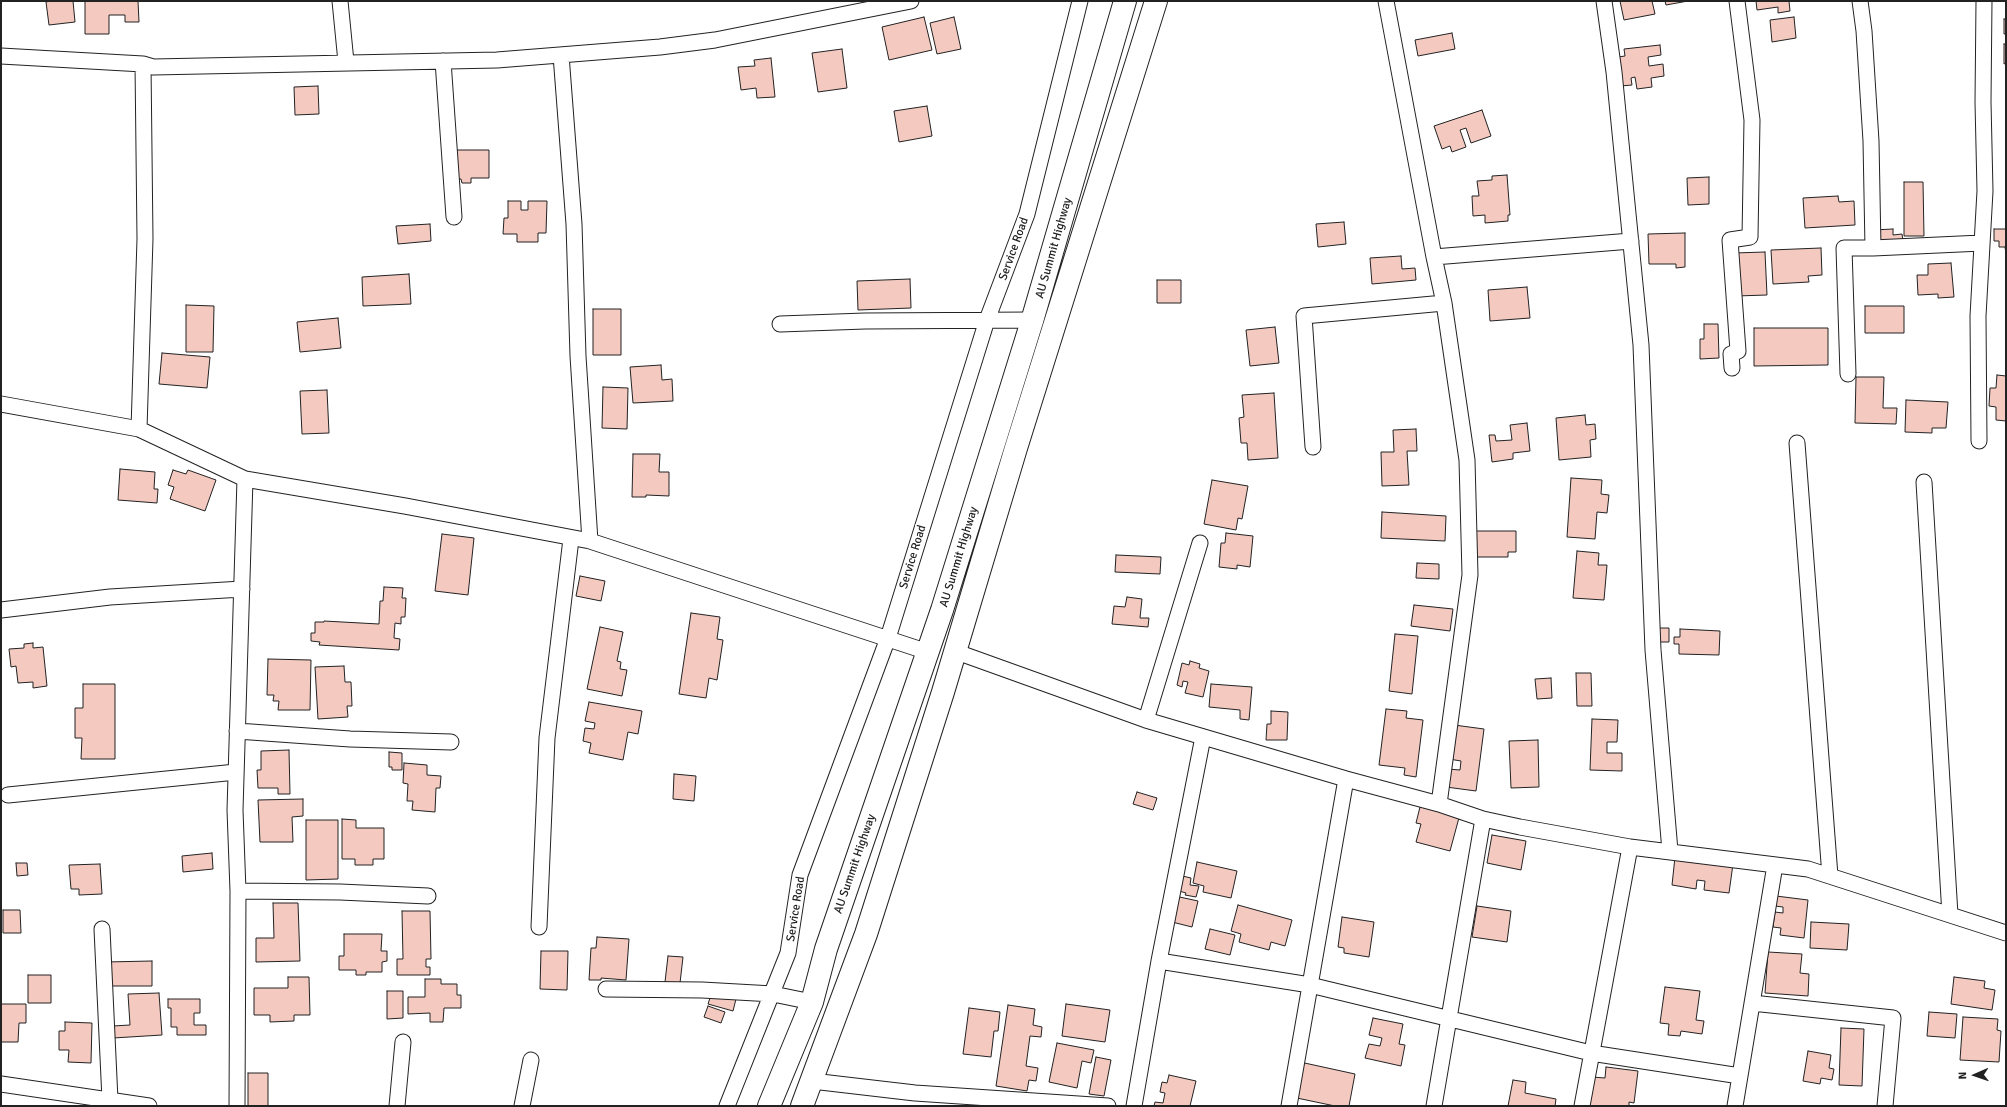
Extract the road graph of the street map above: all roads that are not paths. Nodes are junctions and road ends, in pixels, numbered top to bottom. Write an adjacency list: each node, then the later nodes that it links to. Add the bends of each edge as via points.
1 (340, 1): 14 (street)
2 (911, 1): 11 (street, via 714,40)
3 (1080, 1): 22 (street, Service Road, via 1027,214)
4 (1124, 1): 23 (main road, AU Summit Highway)
5 (1156, 1): 40 (main road, AU Summit Highway)
6 (1386, 1): 20 (street)
7 (1604, 1): 17 (street)
8 (1738, 1): 25 (street, via 1752,120 1750,237 1730,240 1738,351 1731,354)
9 (1860, 1): 19 (street, via 1871,141)
10 (1984, 1): 18 (street, via 1985,192)
11 (561, 55): 13 (street); 35 (street, via 574,224 578,356)
12 (1, 56): 15 (street)
13 (443, 61): 14 (street); 16 (street)
14 (346, 62): 15 (street, via 153,67)
15 (143, 64): 28 (street, via 145,239)
16 (454, 217)
17 (1631, 241): 20 (street); 52 (street, via 1641,345 1653,650)
18 (1982, 243): 19 (street); 29 (street, via 1978,316)
19 (1873, 248): 26 (street, via 1844,248)
20 (1434, 257): 21 (street)
21 (1444, 303): 31 (street, via 1304,316); 49 (street, via 1467,460 1470,575)
22 (987, 320): 23 (street); 24 (street); 39 (street, Service Road)
23 (1032, 321): 41 (main road, AU Summit Highway)
24 (780, 324)
25 (1732, 368)
26 (1848, 374)
27 (1, 404): 28 (street)
28 (139, 429): 32 (street)
29 (1979, 441)
30 (1797, 443): 54 (street)
31 (1313, 447)
32 (245, 479): 34 (street, via 405,506); 37 (street)
33 (1924, 482): 57 (street)
34 (571, 539): 35 (street); 58 (street, via 547,738)
35 (590, 541): 39 (street)
36 (1200, 543): 42 (street)
37 (242, 589): 38 (street, via 110,597); 43 (street)
38 (1, 610)
39 (888, 638): 41 (street); 64 (street, Service Road, via 800,876 788,954)
40 (954, 651): 42 (street); 72 (main road, AU Summit Highway, via 869,926)
41 (928, 652): 65 (main road, AU Summit Highway, via 826,949)
42 (1146, 720): 44 (street)
43 (237, 731): 45 (street, via 350,739); 46 (street)
44 (1203, 738): 47 (street); 61 (street)
45 (451, 742)
46 (236, 772): 48 (street); 55 (street)
47 (1346, 779): 49 (street); 62 (street)
48 (8, 796)
49 (1439, 804): 50 (street)
50 (1482, 819): 51 (street); 67 (street)
51 (1630, 847): 52 (street); 69 (street)
52 (1670, 852): 53 (street)
53 (1775, 865): 54 (street, via 1808,869); 66 (street)
54 (1830, 876): 57 (street)
55 (238, 891): 56 (street); 76 (street)
56 (428, 896)
57 (1950, 915): 60 (street)
58 (539, 927)
59 (102, 929): 74 (street)
60 (2006, 933)
61 (1159, 961): 62 (street); 83 (street)
62 (1310, 985): 67 (street); 84 (street)
63 (606, 989): 64 (street)
64 (773, 994): 65 (street); 79 (street, Service Road)
65 (812, 1002): 80 (main road, AU Summit Highway)
66 (1752, 1004): 71 (street); 88 (street, via 1893,1018)
67 (1449, 1017): 69 (street); 85 (street)
68 (403, 1042): 77 (street)
69 (1591, 1053): 71 (street); 86 (street)
70 (531, 1060): 78 (street)
71 (1740, 1076): 87 (street)
72 (812, 1081): 81 (main road, AU Summit Highway); 82 (street, via 915,1093)
73 (1, 1084): 74 (street)
74 (110, 1100): 75 (street)
75 (149, 1106)
76 (237, 1106)
77 (397, 1106)
78 (522, 1106)
79 (727, 1106)
80 (769, 1106)
81 (802, 1106)
82 (1108, 1106)
83 (1134, 1106)
84 (1289, 1106)
85 (1434, 1106)
86 (1582, 1106)
87 (1736, 1106)
88 (1885, 1106)

